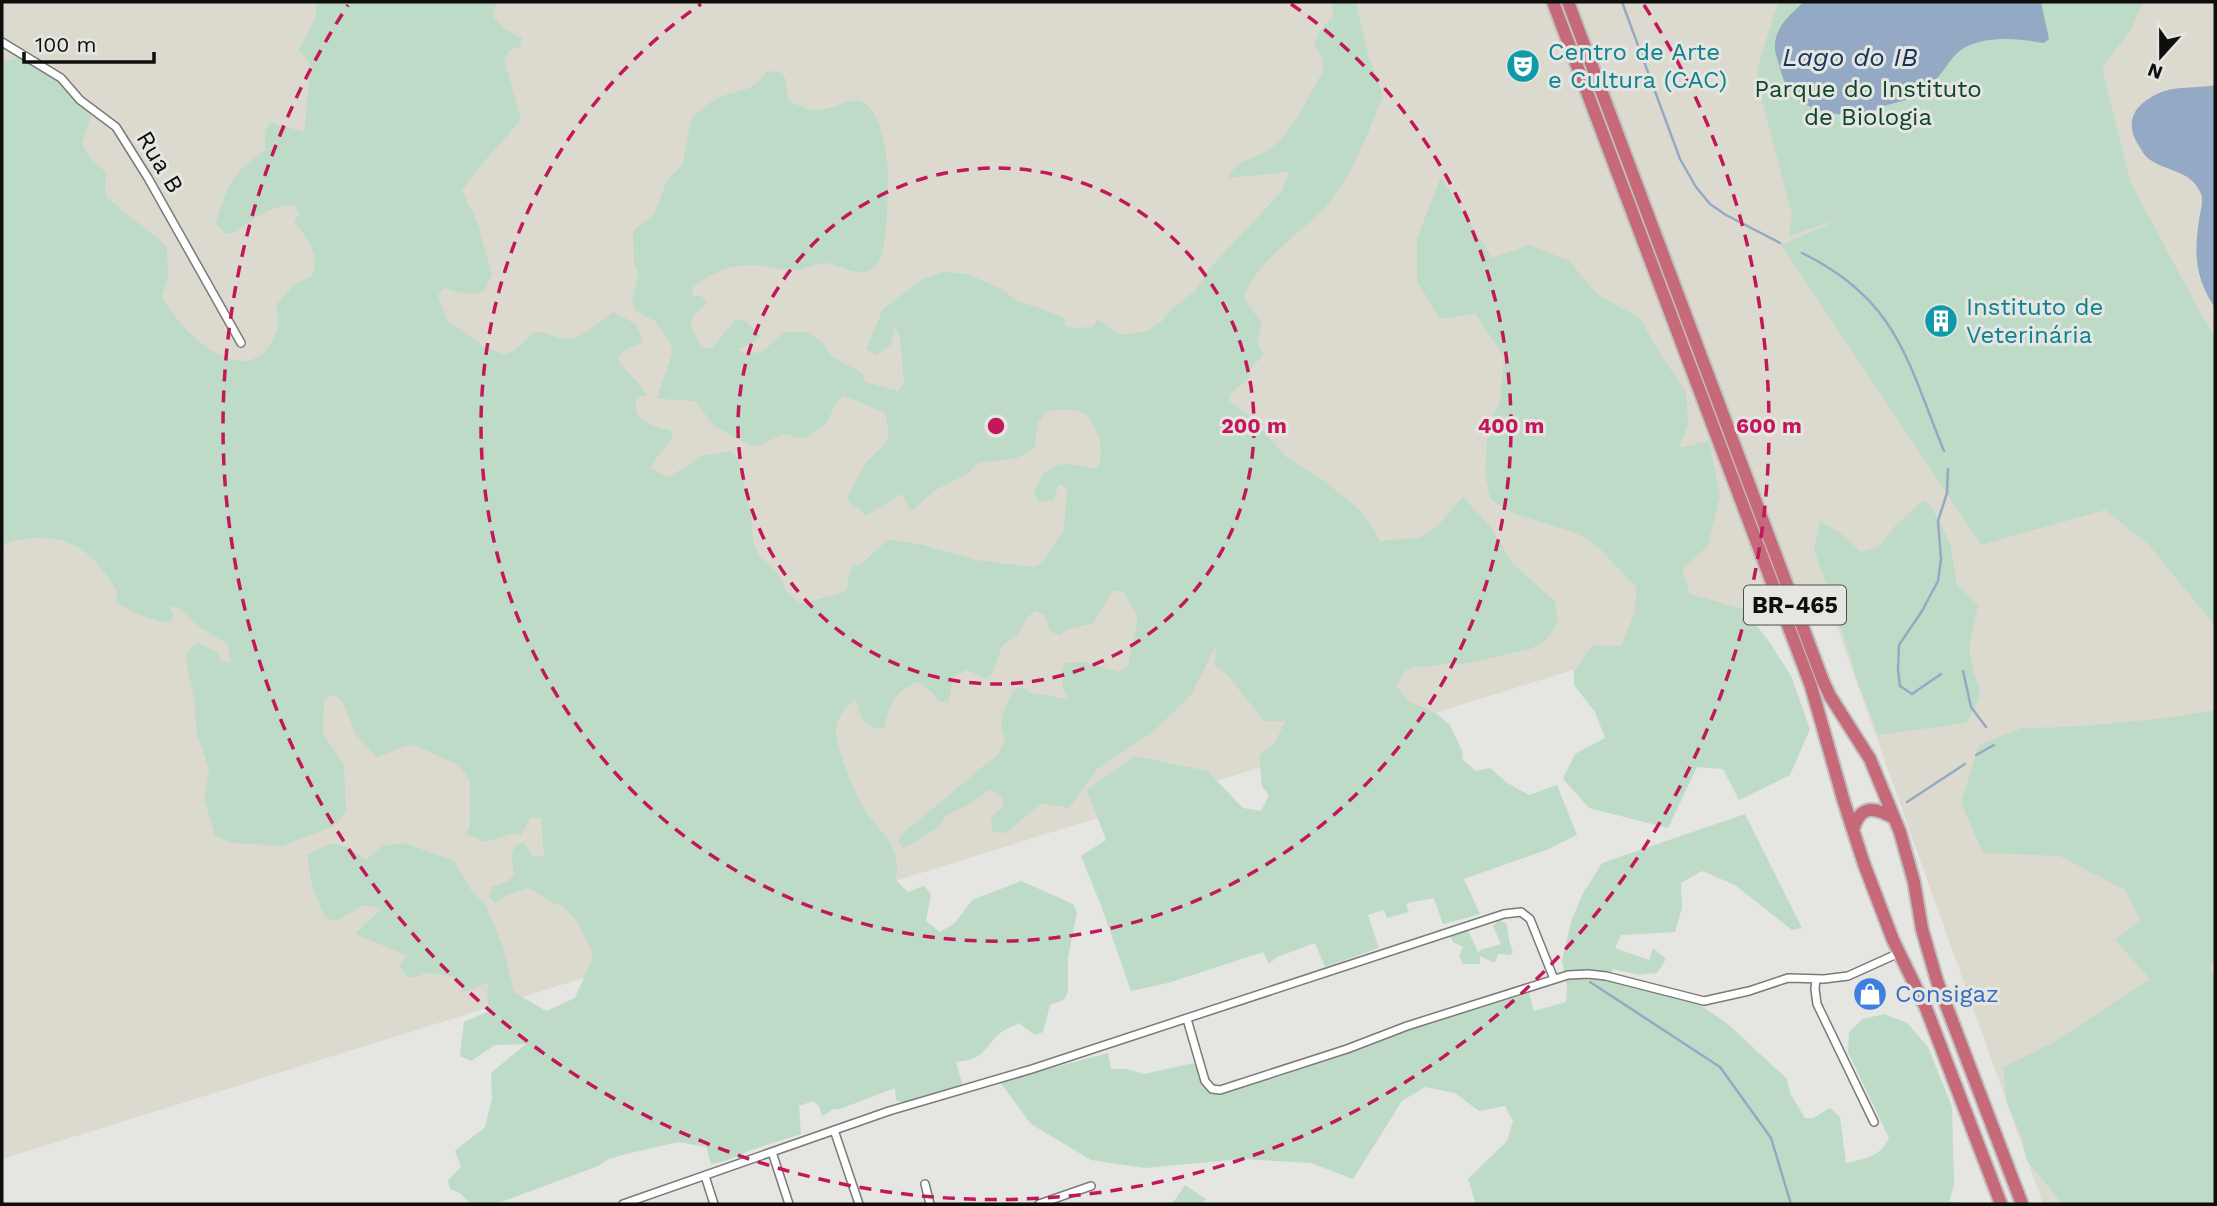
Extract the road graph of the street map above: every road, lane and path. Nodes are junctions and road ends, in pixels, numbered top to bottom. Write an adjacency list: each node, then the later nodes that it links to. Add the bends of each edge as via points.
1 (1553, 2): 6 (highway, BR-465, via 1798,649)
2 (1568, 2): 5 (highway, BR-465, via 1823,681 1870,759)
3 (2, 42): 4 (street, Rua B, via 61,78 80,100 116,127)
4 (241, 343)
5 (1894, 818): 6 (highway, via 1868,810 1858,816); 25 (highway, BR-465, via 1934,972)
6 (1853, 830): 7 (highway, BR-465)
7 (1899, 953): 9 (street, via 1848,976); 24 (highway, BR-465, via 1926,1008)
8 (1555, 979): 9 (street, via 1606,976 1704,1001 1788,978); 10 (street, via 1530,919 1521,912 1510,912); 10 (street, via 1220,1090 1205,1081)
9 (1816, 979): 11 (street, via 1817,1004)
10 (1187, 1019): 12 (street)
11 (1874, 1122)
12 (834, 1130): 13 (street); 21 (street)
13 (772, 1152): 14 (street); 20 (street)
14 (705, 1176): 17 (street); 19 (street)
15 (925, 1184): 22 (street)
16 (1091, 1186): 23 (street)
17 (643, 1201): 18 (street)
18 (623, 1204)
19 (714, 1204)
20 (789, 1204)
21 (859, 1204)
22 (930, 1204)
23 (1039, 1204)
24 (2001, 1204)
25 (2022, 1204)

